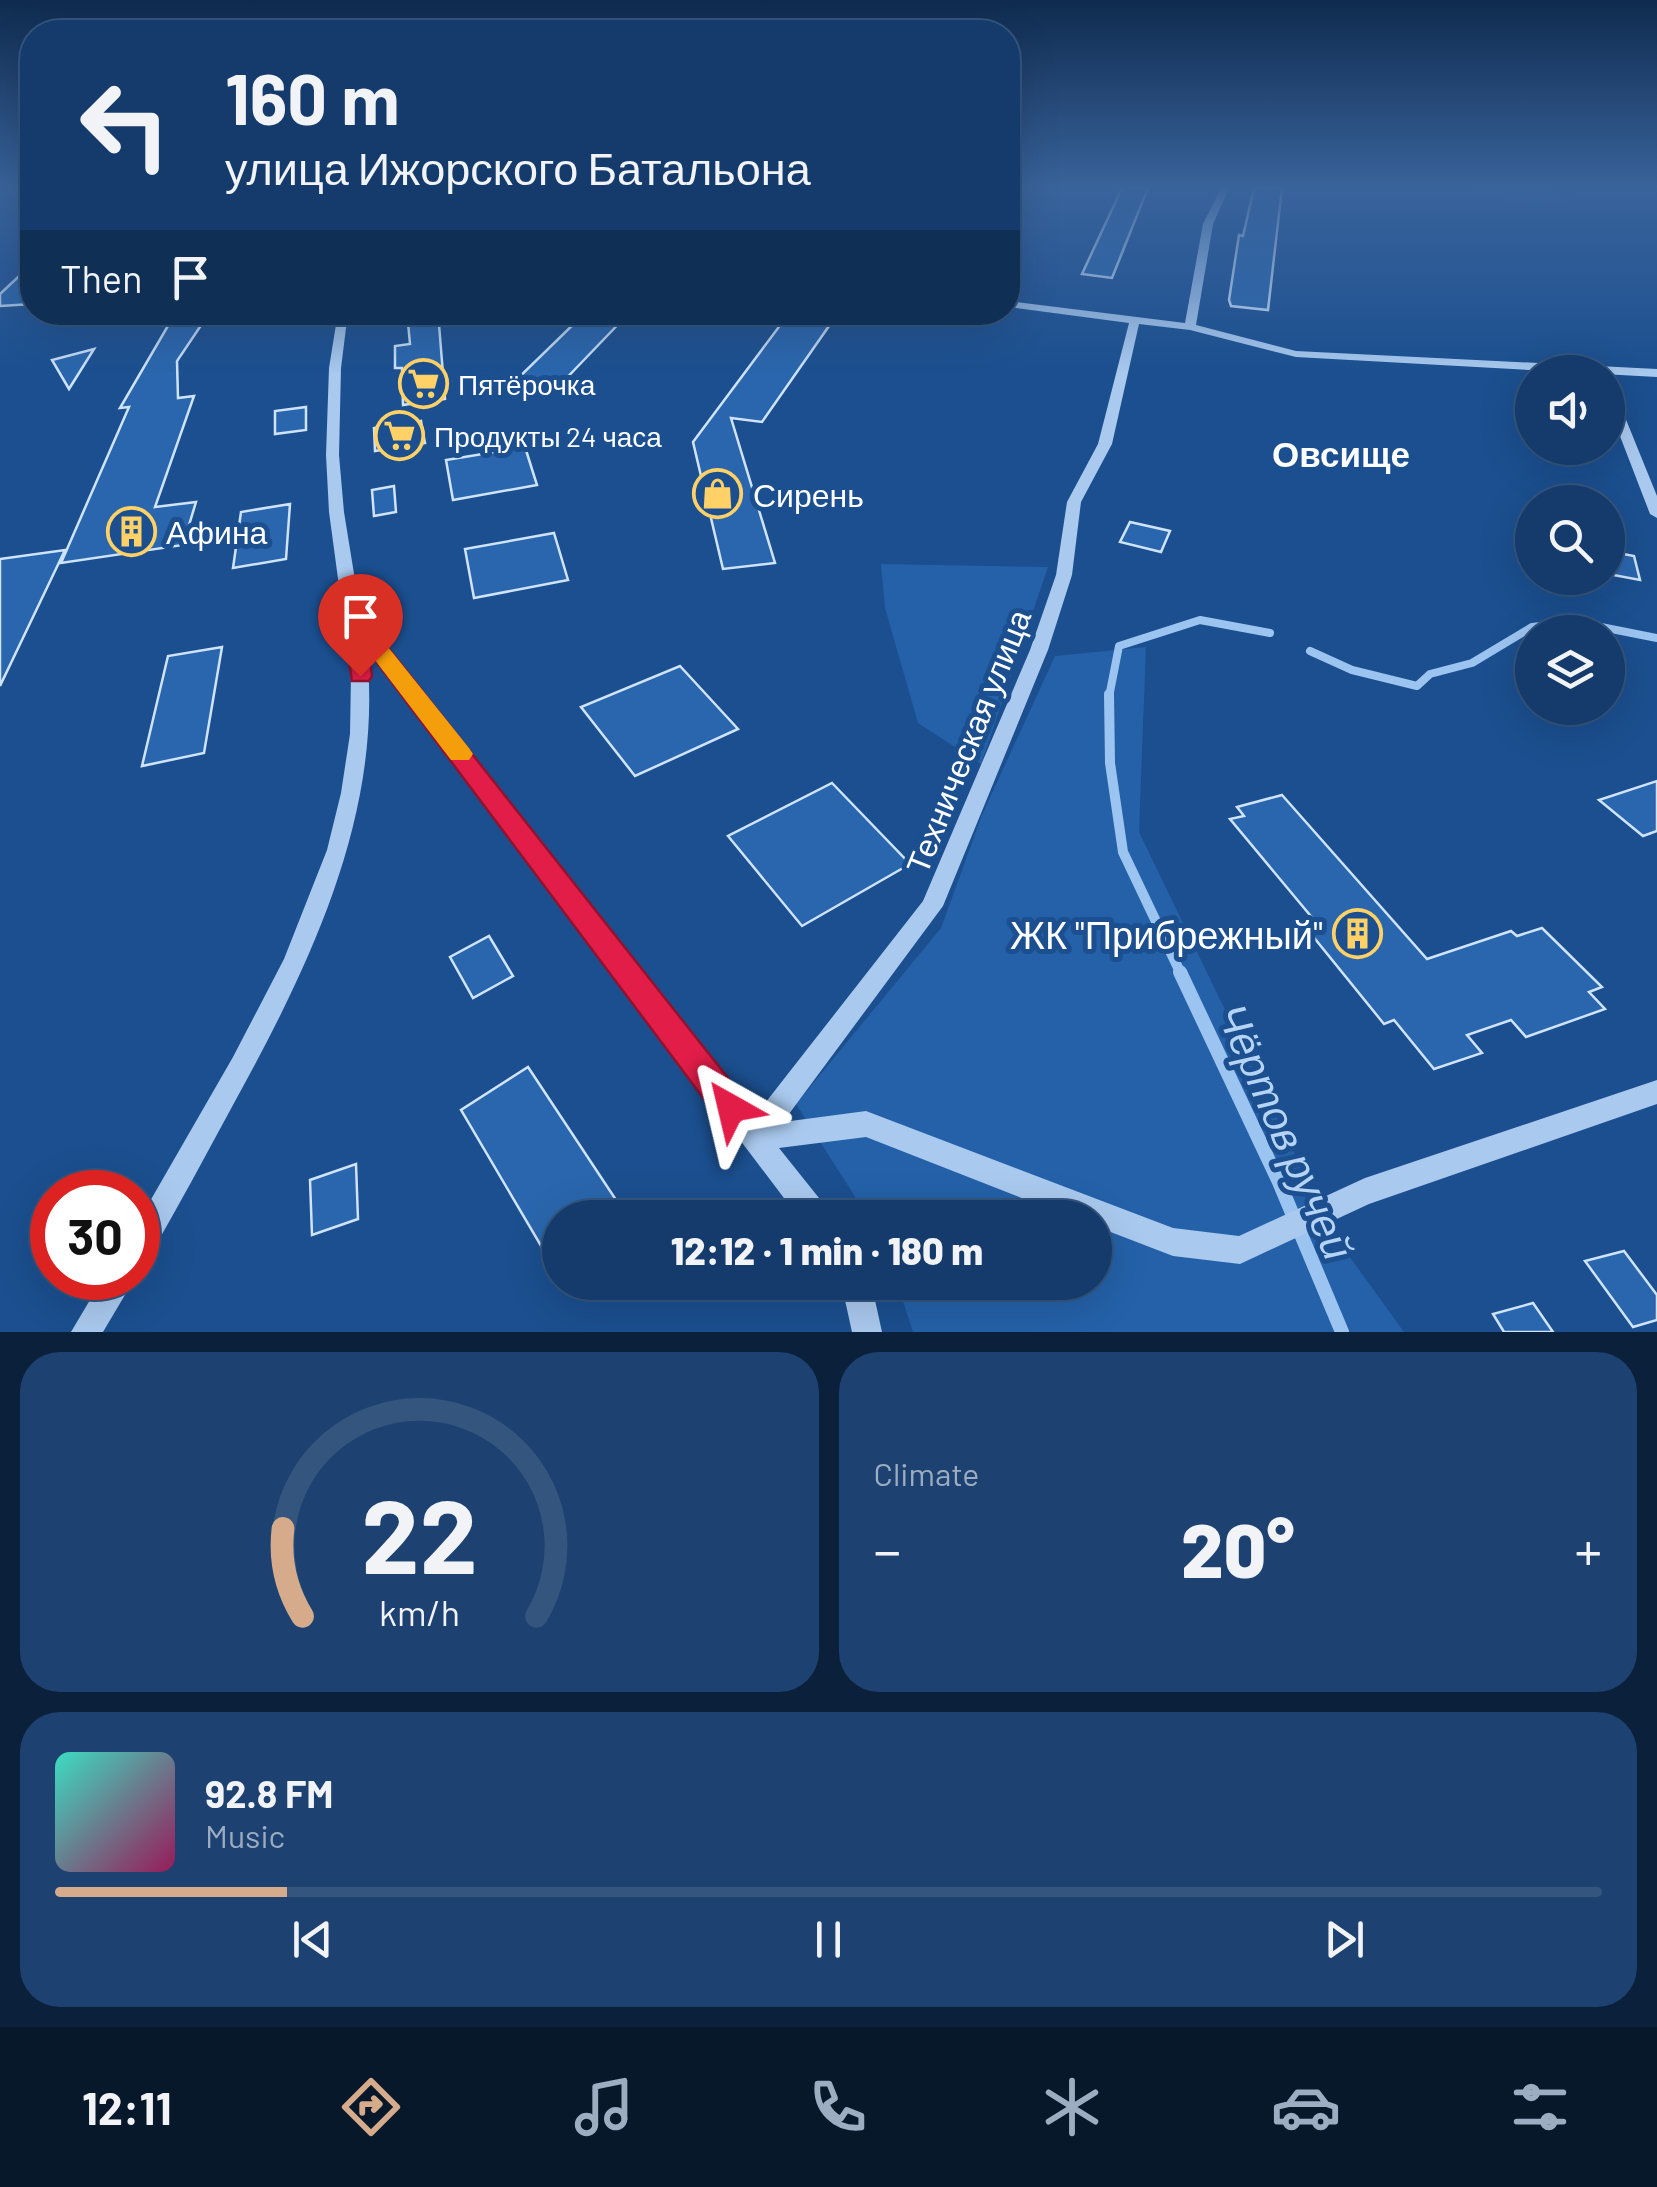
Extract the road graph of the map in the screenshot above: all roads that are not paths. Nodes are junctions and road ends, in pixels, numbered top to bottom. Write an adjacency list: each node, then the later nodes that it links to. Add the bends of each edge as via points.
1 (1203, 250): 5 (street)
2 (1020, 305): 3 (street)
3 (1135, 319): 5 (street); 13 (street, Техническая улица, via 1105,444 1074,502 1064,574 1039,650 932,906)
4 (341, 325): 11 (street, via 333,430)
5 (1190, 326): 6 (street, via 1296,354)
6 (1515, 367)
7 (1625, 372): 8 (street)
8 (1657, 373)
9 (1625, 433): 10 (street)
10 (1657, 514)
11 (352, 616): 13 (street); 15 (street, via 360,676 357,753 336,853 304,947)
12 (1657, 1092): 13 (street, via 1365,1192 1240,1250 1173,1242 866,1124)
13 (754, 1138): 14 (street)
14 (803, 1200)
15 (160, 1209)
16 (106, 1300): 18 (street)
17 (860, 1300): 19 (street)
18 (86, 1332)
19 (867, 1332)

